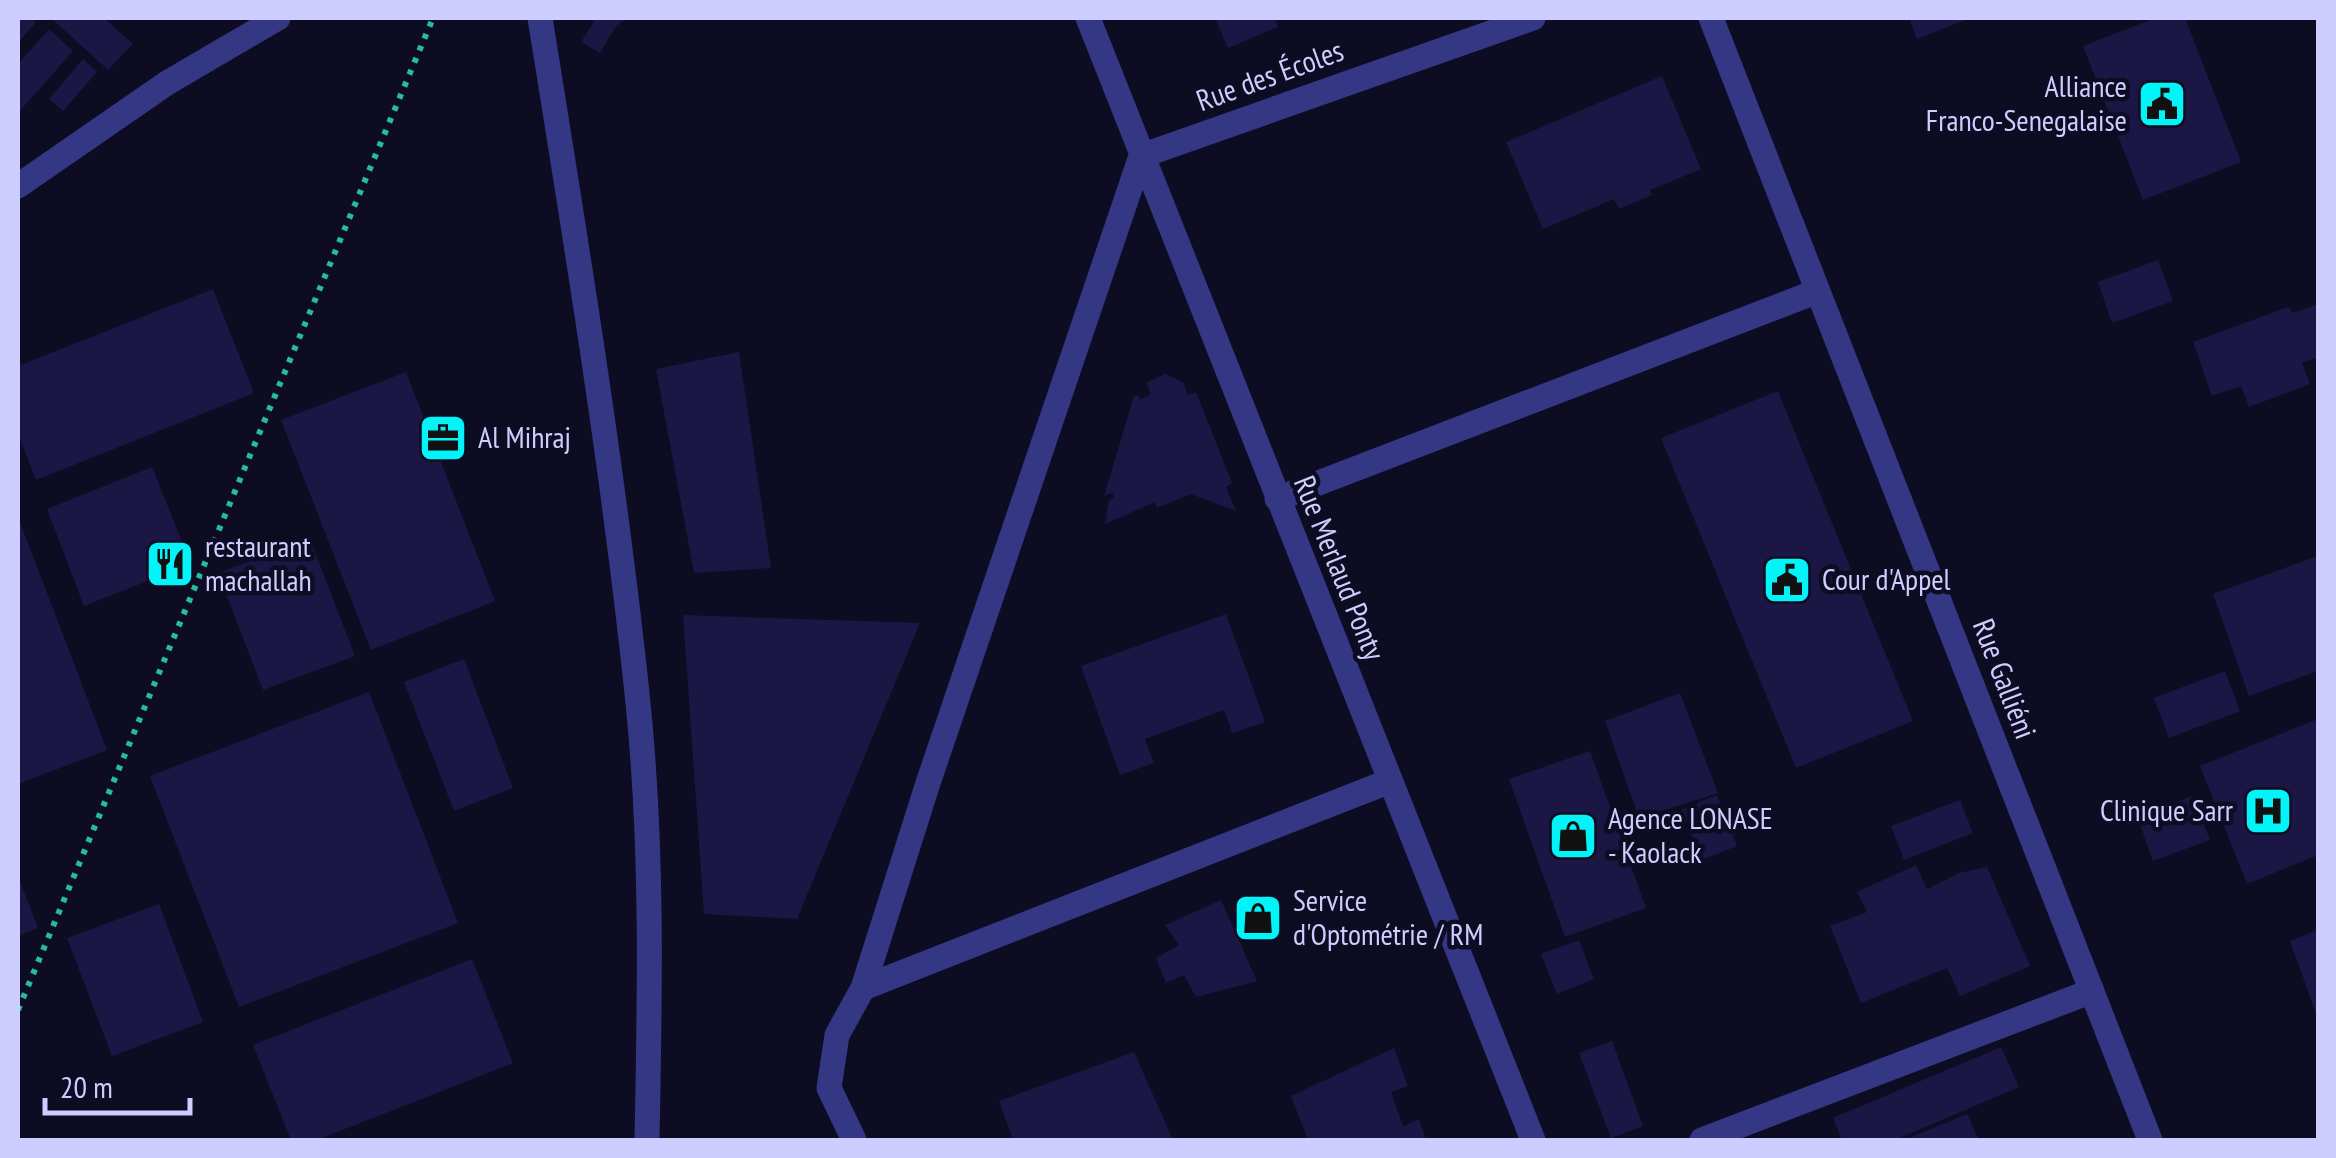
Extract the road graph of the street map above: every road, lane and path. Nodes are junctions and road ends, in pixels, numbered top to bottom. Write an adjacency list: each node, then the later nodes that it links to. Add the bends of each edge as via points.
1 (278, 18): 8 (street, via 166,83)
2 (433, 18): 14 (path)
3 (540, 18): 15 (street, via 638,696 652,931)
4 (1088, 18): 7 (street, Rue Merlaud Ponty)
5 (1533, 18): 7 (street, Rue des Écoles)
6 (1711, 18): 9 (street, Rue Galliéni)
7 (1142, 156): 10 (street, Rue Merlaud Ponty); 12 (street)
8 (18, 186)
9 (1818, 291): 10 (street); 13 (street, Rue Galliéni)
10 (1277, 499): 11 (street, Rue Merlaud Ponty)
11 (1390, 781): 12 (street); 17 (street, Rue Merlaud Ponty)
12 (863, 988): 16 (street, via 837,1035 830,1088)
13 (2092, 991): 18 (street); 19 (street, Rue Galliéni)
14 (18, 1010)
15 (647, 1140)
16 (854, 1140)
17 (1534, 1140)
18 (1702, 1140)
19 (2150, 1140)

